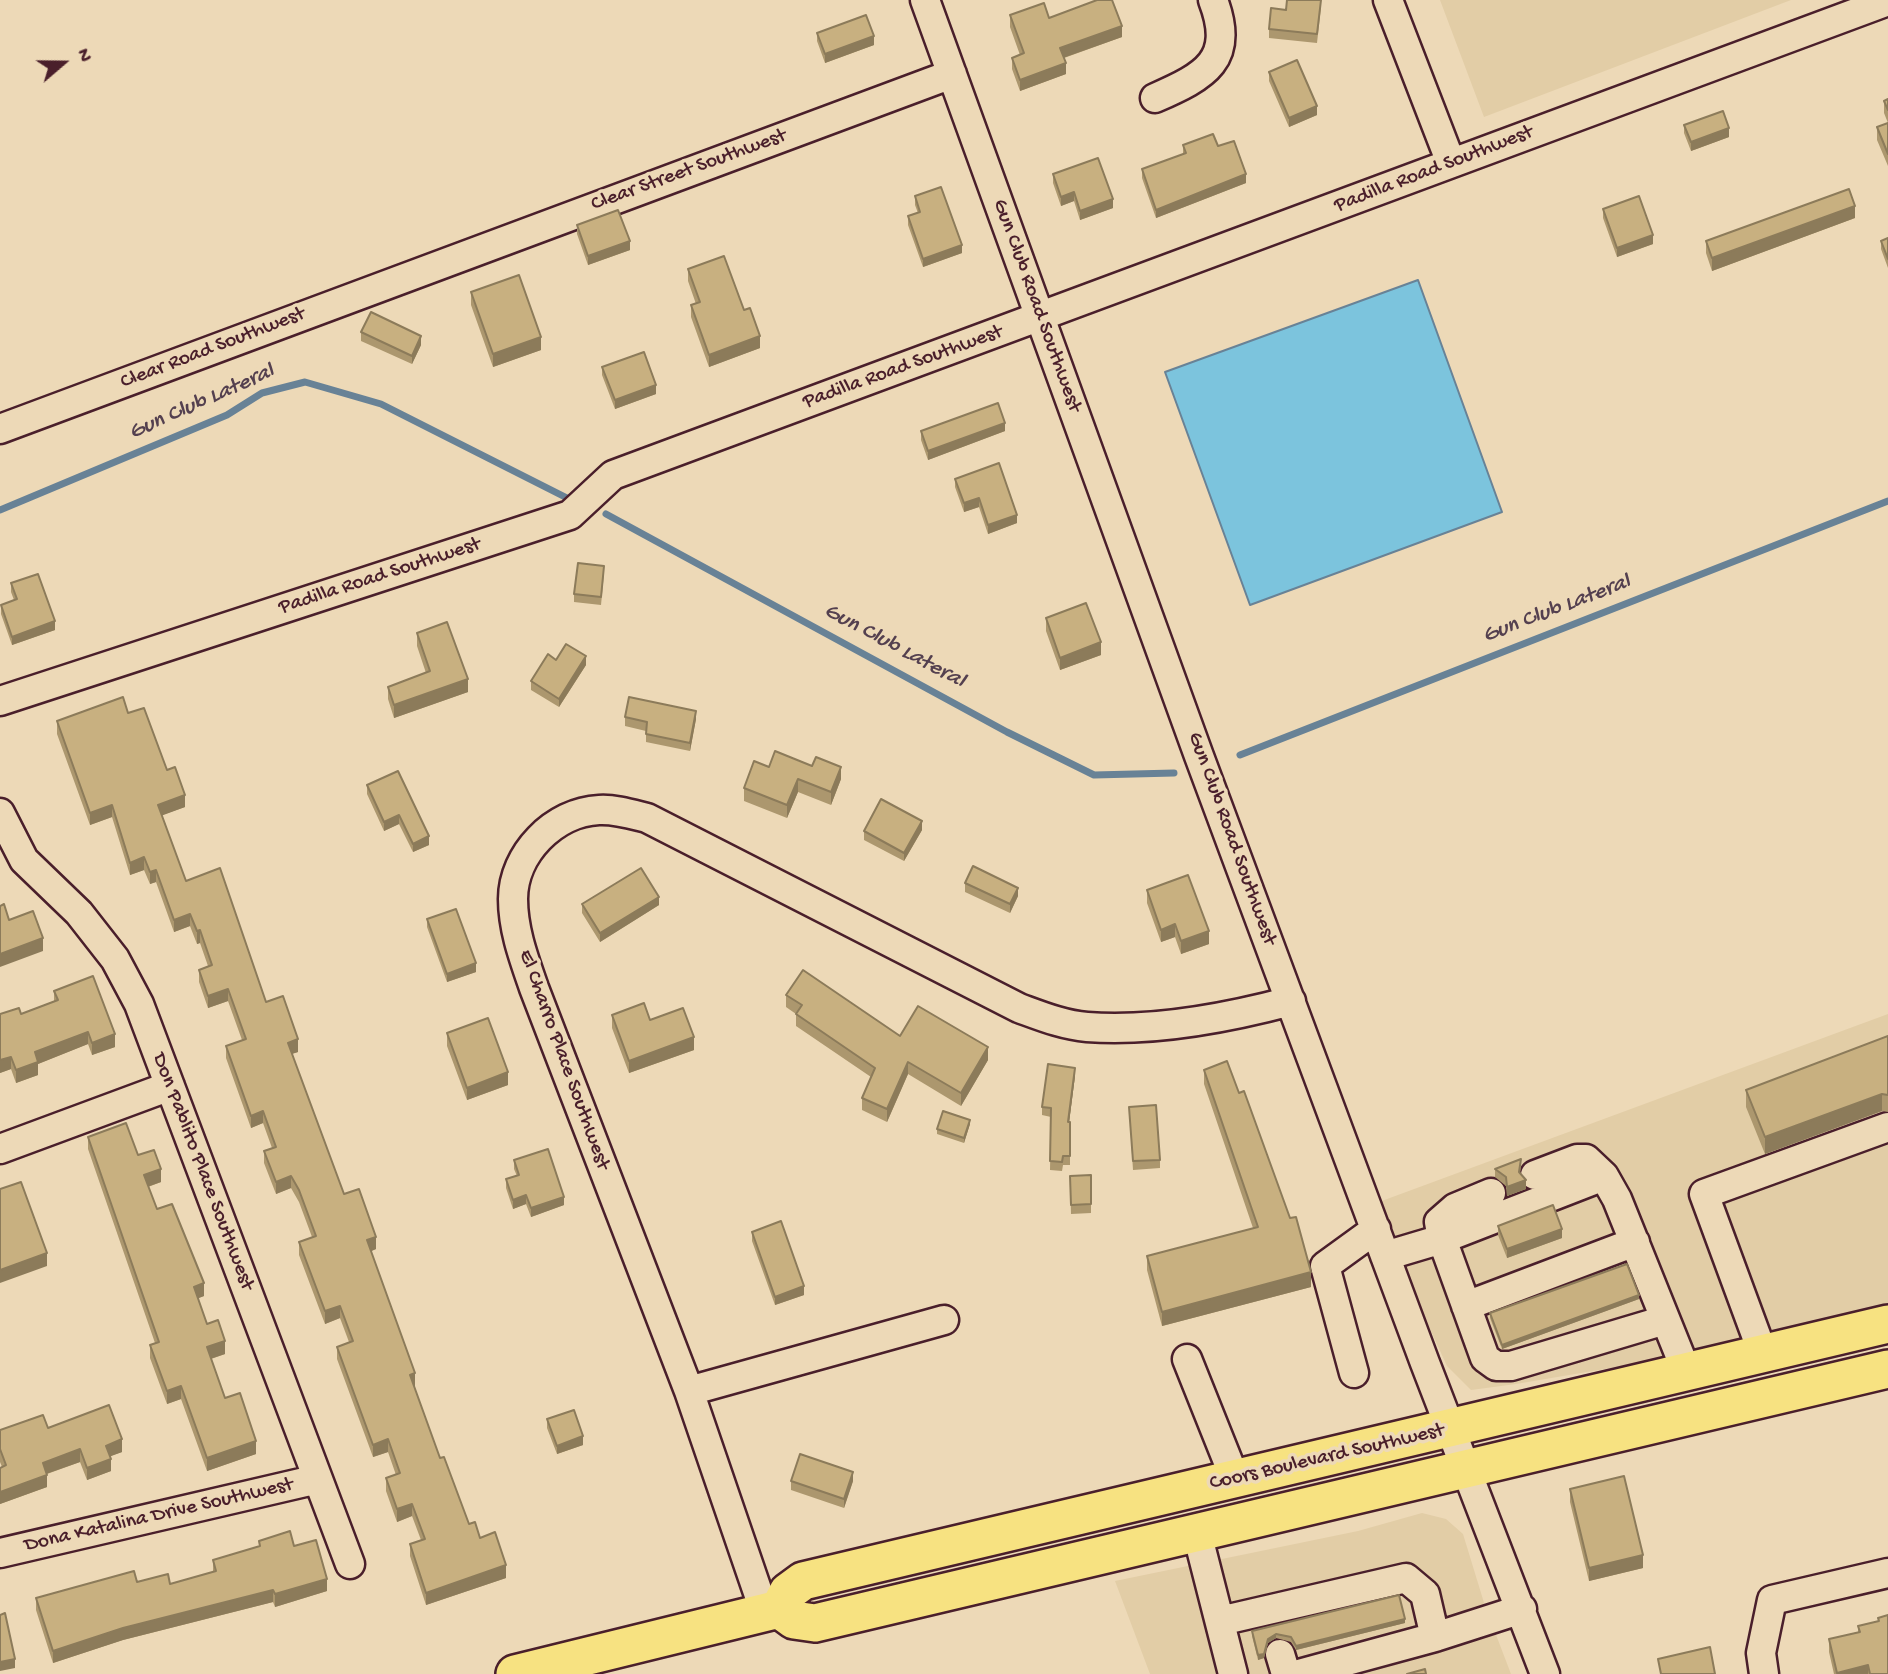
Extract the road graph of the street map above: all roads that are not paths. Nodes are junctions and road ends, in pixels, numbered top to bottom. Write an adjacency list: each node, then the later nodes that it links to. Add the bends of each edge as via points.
1 (925, 0): 5 (street, Gun Club Road Southwest)
2 (1213, 0): 6 (street, via 1220,27 1219,54 1199,76)
3 (1388, 0): 7 (street)
4 (1888, 1): 7 (street, Padilla Road Southwest)
5 (952, 74): 8 (street, Clear Street Southwest); 9 (street, Gun Club Road Southwest)
6 (1155, 98)
7 (1451, 163): 9 (street, Padilla Road Southwest)
8 (426, 268): 10 (street, Clear Road Southwest)
9 (1041, 318): 11 (street, Padilla Road Southwest, via 613,475 570,515); 13 (street, Gun Club Road Southwest)
10 (0, 429)
11 (0, 701)
12 (0, 813): 14 (street, Don Pablito Place Southwest, via 24,860 79,913 116,959 139,1004)
13 (1291, 1001): 20 (street, Gun Club Road Southwest); 33 (street, El Charro Place Southwest, via 1235,1015 1128,1028 1051,1020 1018,1008 647,818 597,810 549,829 515,872 518,940)
14 (170, 1086): 16 (street); 36 (street, Don Pablito Place Southwest)
15 (1888, 1127): 28 (street, via 1704,1194)
16 (0, 1149)
17 (1535, 1175): 18 (street, via 1586,1159)
18 (1604, 1176): 21 (street); 22 (street)
19 (1491, 1193): 21 (street, via 1444,1215 1439,1222)
20 (1376, 1229): 23 (street, Gun Club Road Southwest); 31 (street, via 1325,1266)
21 (1441, 1239): 23 (street); 24 (street)
22 (1635, 1242): 24 (street, via 1604,1265 1510,1300); 26 (street)
23 (1385, 1256): 34 (street, Gun Club Road Southwest)
24 (1466, 1306): 26 (street, via 1485,1358 1496,1366 1511,1366 1528,1351 1624,1319)
25 (944, 1320): 33 (street)
26 (1665, 1320): 32 (street)
27 (1888, 1324): 28 (main road, Coors Boulevard Southwest)
28 (1763, 1354): 32 (main road, Coors Boulevard Southwest)
29 (1187, 1359): 37 (street)
30 (1888, 1369): 35 (main road, Coors Boulevard Southwest)
31 (1354, 1373)
32 (1687, 1373): 34 (main road, Coors Boulevard Southwest)
33 (688, 1391): 43 (street, El Charro Place Southwest)
34 (1451, 1429): 35 (street, Gun Club Road Southwest); 37 (main road, Coors Boulevard Southwest)
35 (1467, 1468): 38 (main road, Coors Boulevard Southwest); 42 (street, Gun Club Road Southwest)
36 (318, 1479): 39 (street, Dona Katalina Drive Southwest); 40 (street, Don Pablito Place Southwest)
37 (1235, 1479): 43 (main road, Coors Boulevard Southwest, via 803,1581)
38 (1197, 1533): 43 (main road, Coors Boulevard Southwest, via 815,1623); 44 (street)
39 (0, 1553)
40 (350, 1563)
41 (1888, 1573): 50 (street, via 1772,1600 1761,1653)
42 (1522, 1609): 46 (street); 49 (street, Gun Club Road Southwest)
43 (772, 1611): 47 (main road)
44 (1220, 1621): 45 (street); 48 (street)
45 (1325, 1633): 46 (street); 46 (street, via 1406,1578 1424,1594)
46 (1435, 1637)
47 (515, 1674)
48 (1233, 1674)
49 (1545, 1674)
50 (1764, 1674)

